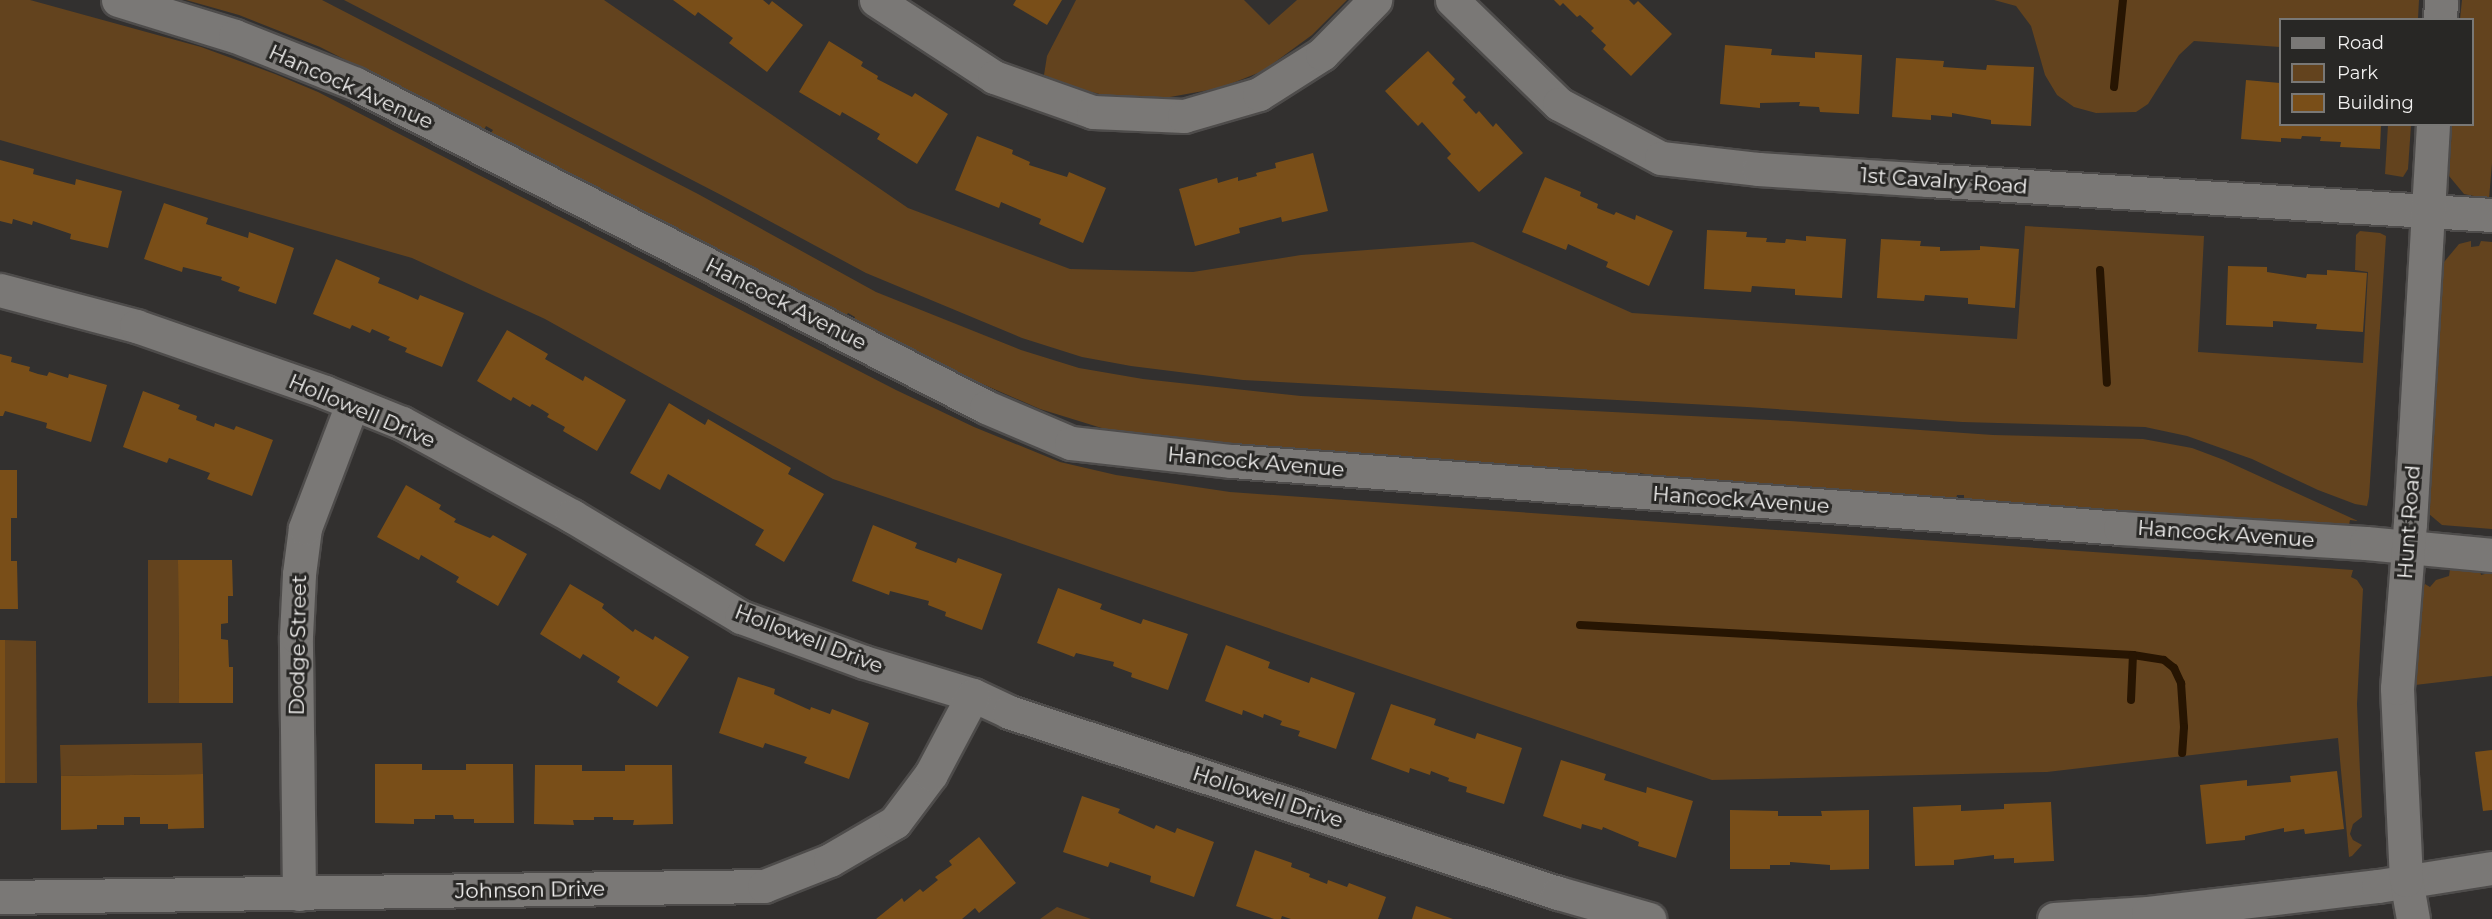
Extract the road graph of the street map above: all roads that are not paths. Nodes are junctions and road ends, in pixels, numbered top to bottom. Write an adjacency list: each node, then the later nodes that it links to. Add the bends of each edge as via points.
1 (118, 0): 12 (street, Hancock Avenue, via 235,36 356,84 986,407 1071,443 1197,458)
2 (876, 0): 3 (street, via 994,77 1093,112 1184,116 1259,94 1322,54)
3 (1375, 0)
4 (1452, 0): 8 (street, 1st Cavalry Road, via 1558,104 1661,158 1771,170)
5 (2441, 0): 6 (street)
6 (2440, 18)
7 (2433, 126): 8 (street, Hunt Road)
8 (2428, 212): 9 (street, 1st Cavalry Road); 12 (street, Hunt Road)
9 (2492, 215)
10 (0, 290): 11 (street, Hollowell Drive, via 136,326)
11 (352, 404): 14 (street, Hollowell Drive, via 402,423 572,516 741,617 864,662); 17 (street, Dodge Street, via 305,528 298,574)
12 (2408, 549): 13 (street, Hancock Avenue); 16 (street, Hunt Road, via 2397,688)
13 (2492, 555)
14 (973, 695): 17 (street, Johnson Drive, via 931,774 895,822 830,860 764,886); 19 (street, Hollowell Drive, via 1032,719 1558,893)
15 (2492, 868): 16 (street)
16 (2406, 880): 20 (street, via 2148,913); 21 (street, Hunt Road)
17 (299, 894): 18 (street, Johnson Drive)
18 (0, 897)
19 (1649, 919)
20 (2054, 919)
21 (2413, 919)

